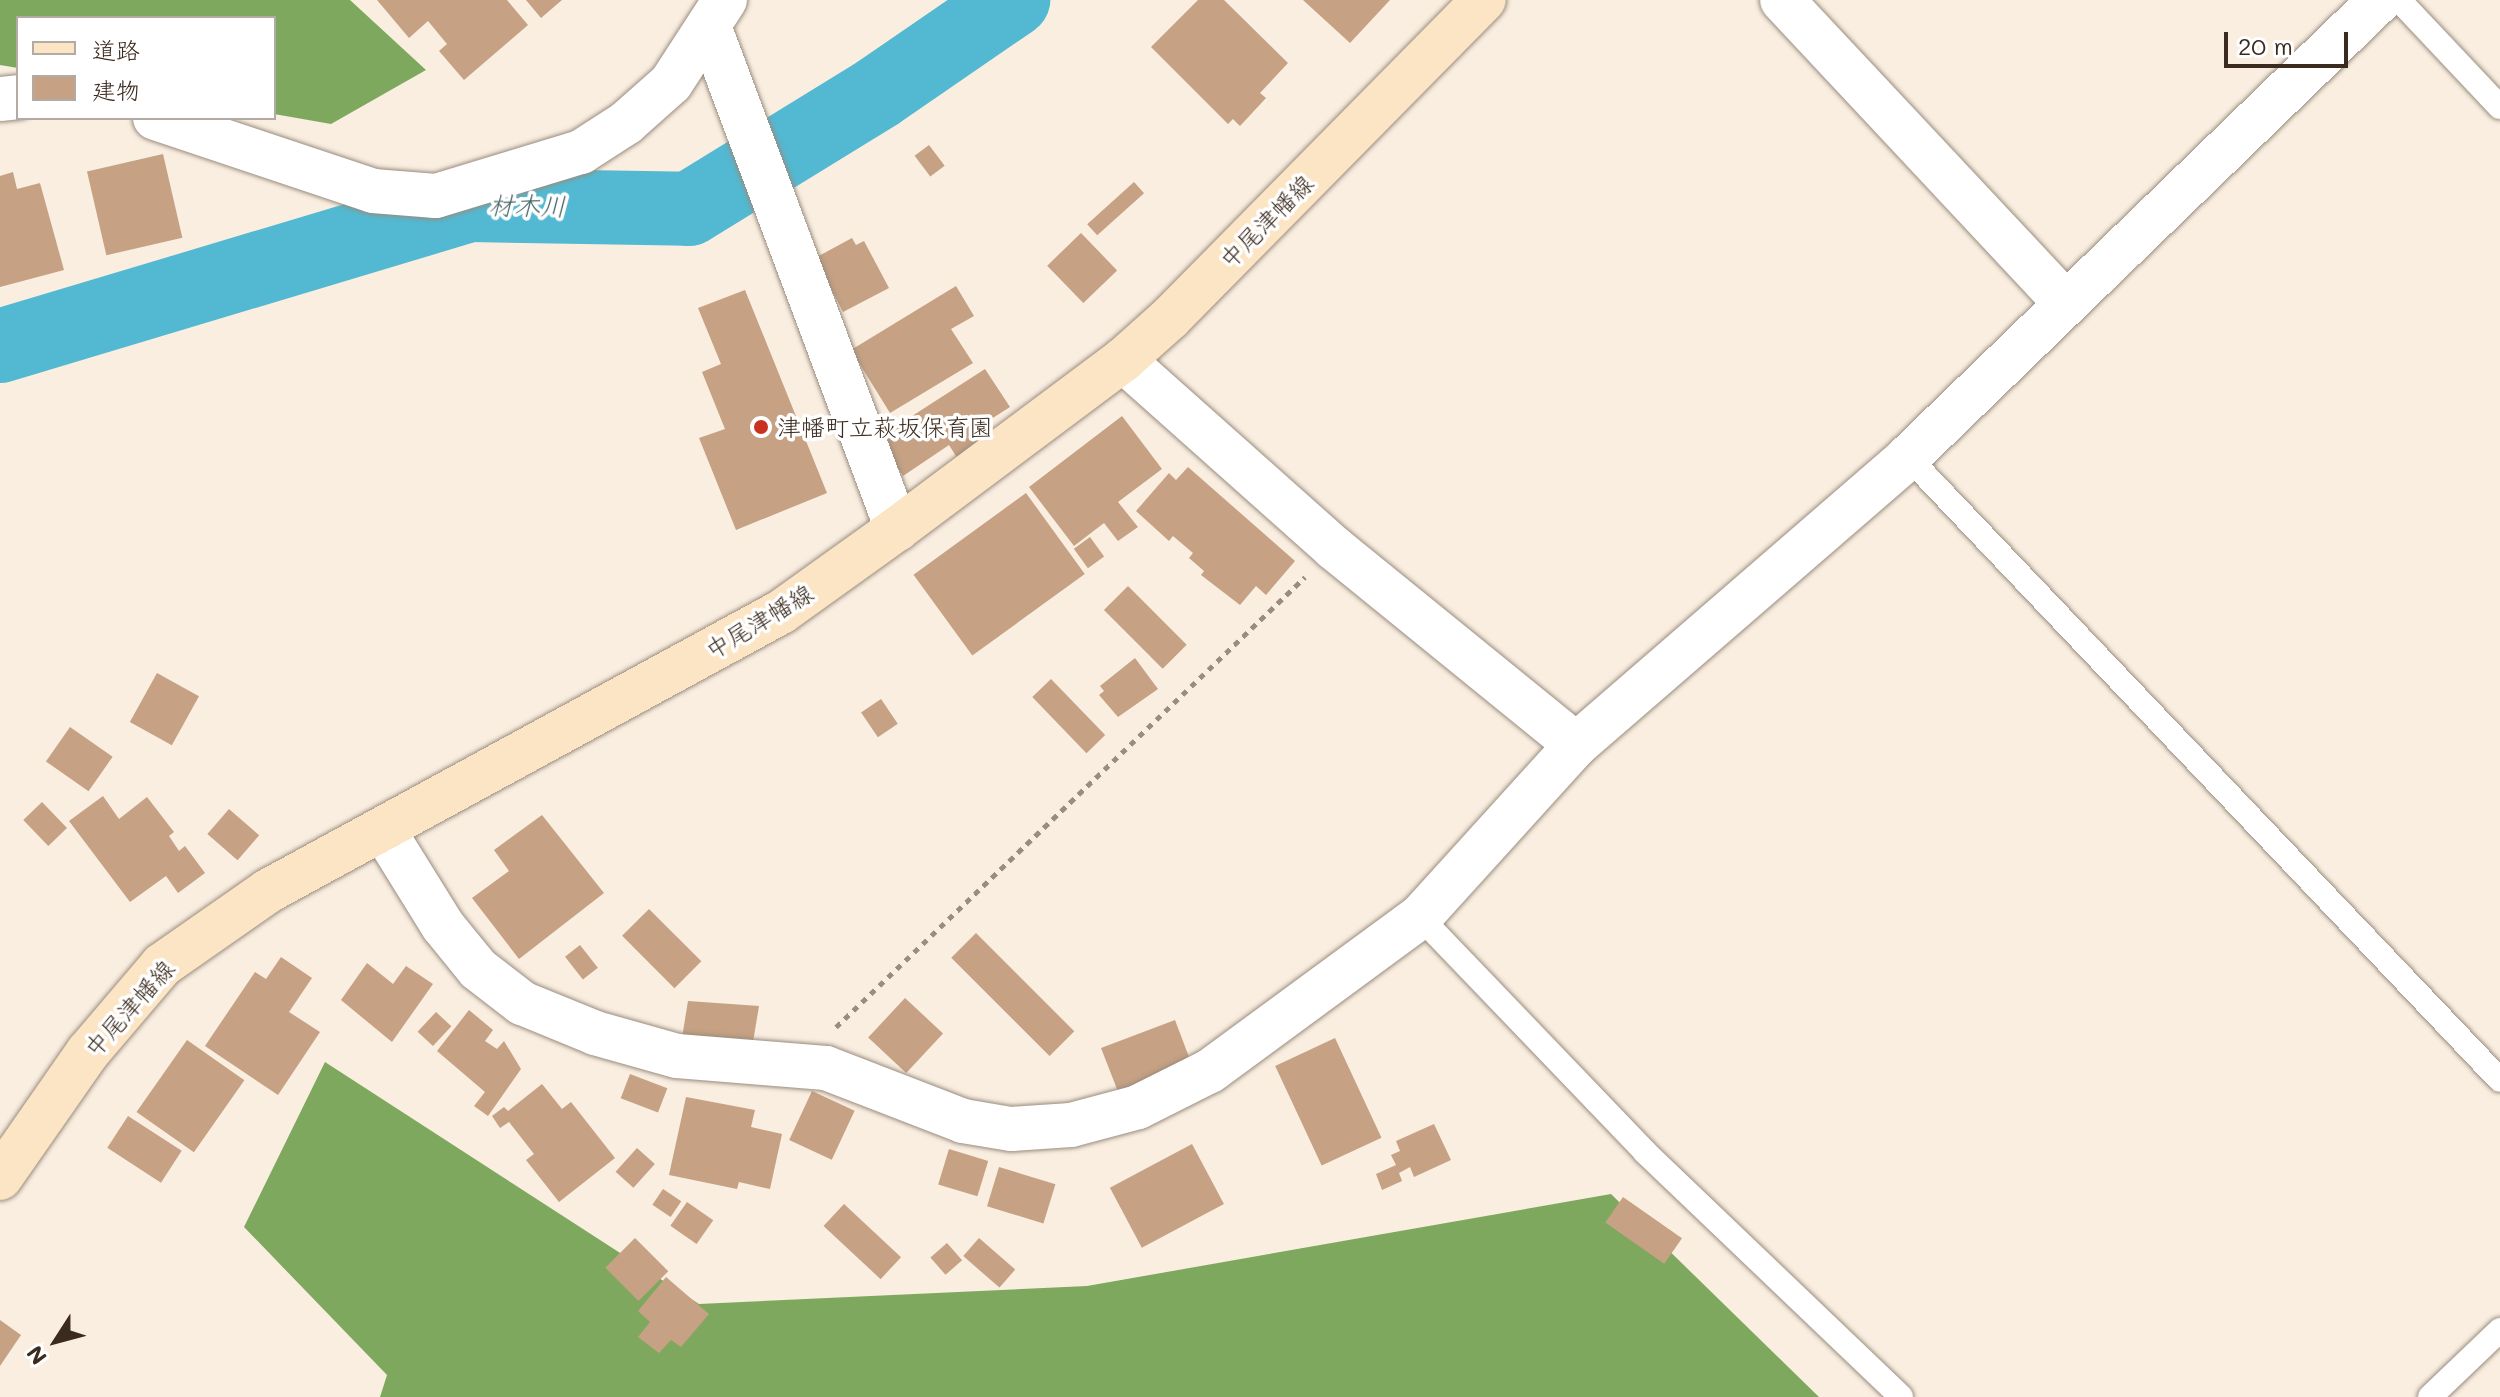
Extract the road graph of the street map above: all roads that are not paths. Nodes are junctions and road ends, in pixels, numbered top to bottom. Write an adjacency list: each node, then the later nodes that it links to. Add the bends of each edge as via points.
1 (1484, 0): 9 (main road, 中尾津幡線)
2 (1782, 0): 8 (street)
3 (2380, 0): 8 (street)
4 (2399, 0): 6 (lane)
5 (717, 14): 7 (street, via 671,83 626,123 581,152 436,196 373,191); 11 (street, via 736,98)
6 (2500, 107)
7 (161, 120)
8 (2064, 301): 10 (street)
9 (1123, 360): 11 (main road, 中尾津幡線); 12 (street, via 1334,548)
10 (1908, 457): 12 (street); 15 (lane)
11 (897, 529): 13 (main road, 中尾津幡線, via 781,612)
12 (1576, 745): 14 (street)
13 (384, 831): 14 (street, via 443,926 478,969 522,1003 595,1033 677,1056 826,1068 963,1121 1011,1129 1071,1125 1138,1107 1210,1071); 16 (main road, 中尾津幡線, via 268,891 162,965 88,1052)
14 (1420, 917): 18 (lane, via 1645,1152)
15 (2500, 1080)
16 (0, 1178)
17 (2500, 1330): 19 (lane)
18 (1901, 1397)
19 (2430, 1397)

